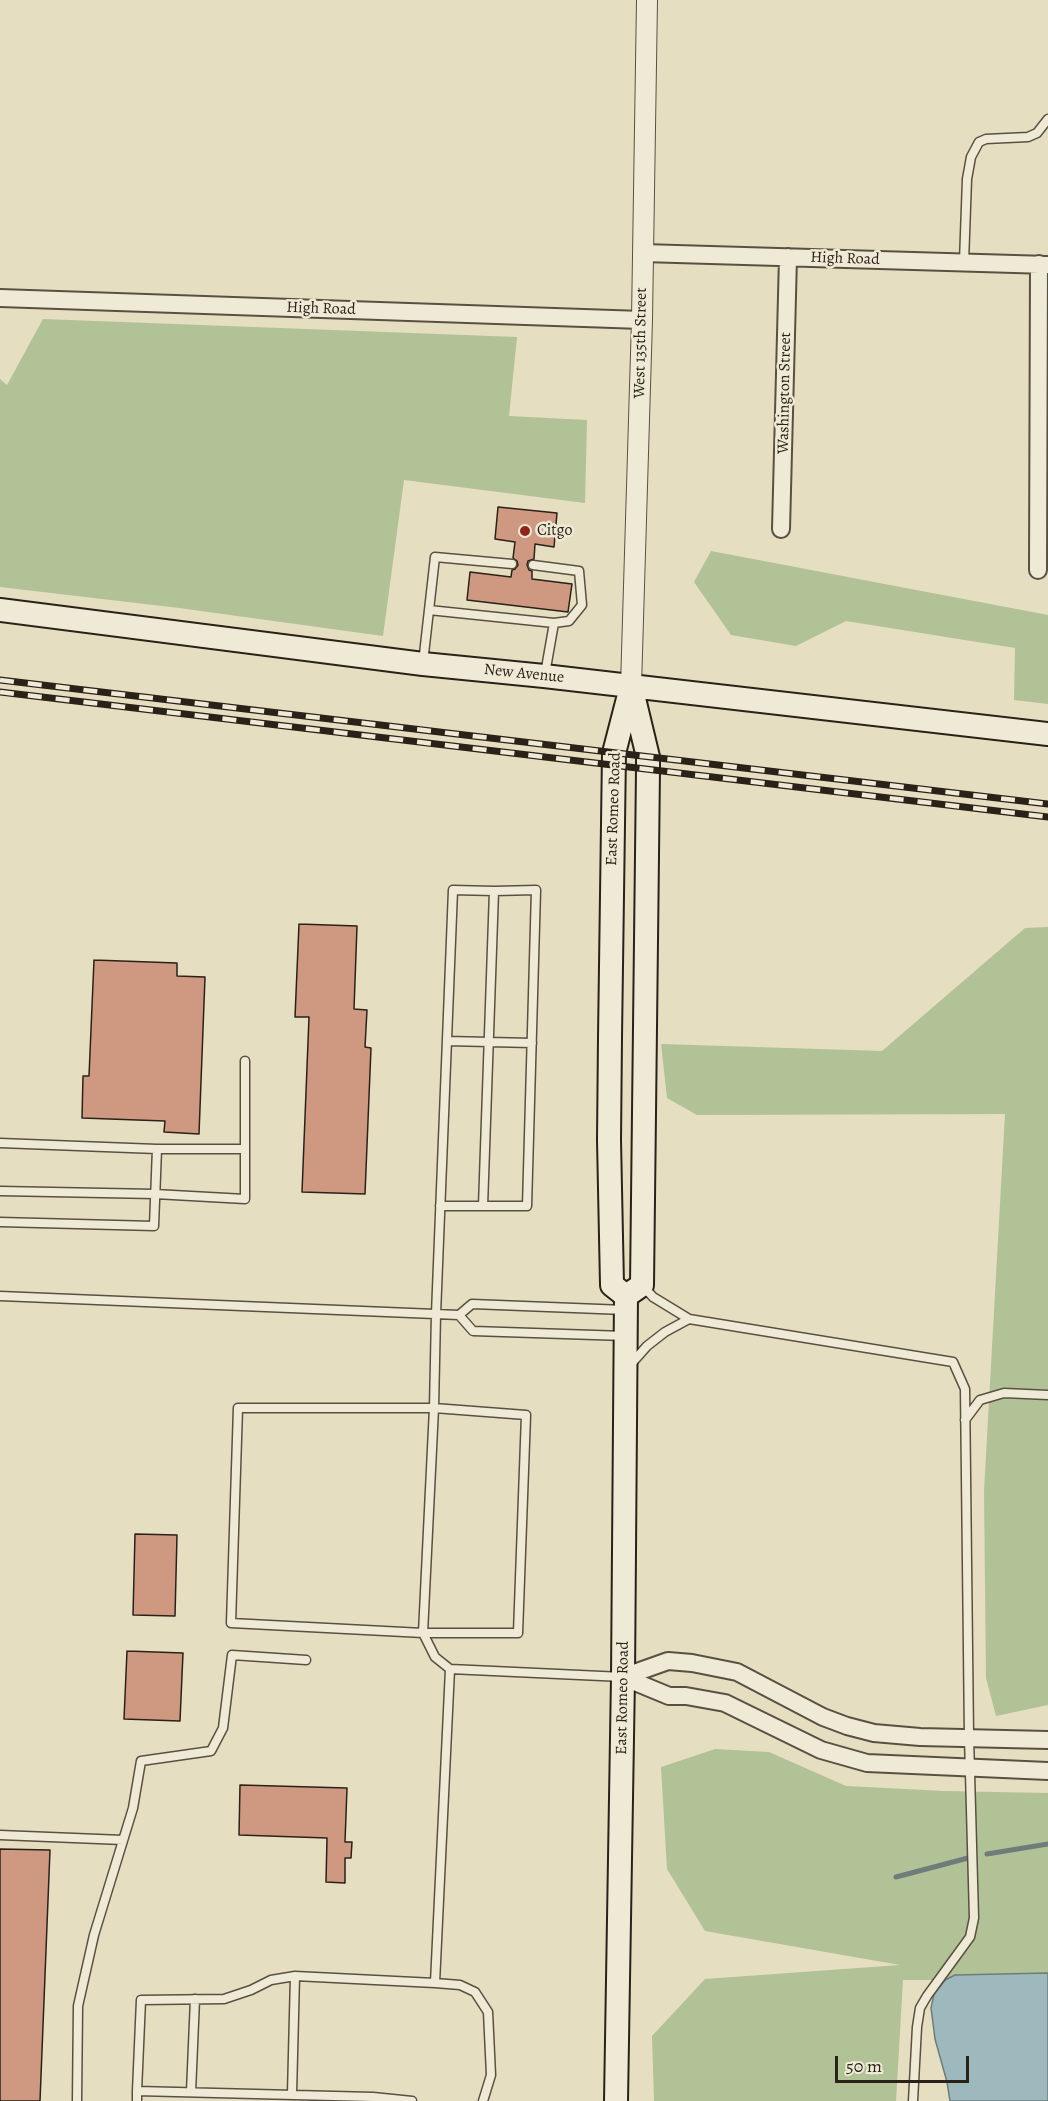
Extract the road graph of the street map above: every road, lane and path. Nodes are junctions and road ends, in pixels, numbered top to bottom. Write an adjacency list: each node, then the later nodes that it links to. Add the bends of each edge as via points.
1 (647, 0): 3 (street, West 135th Street)
2 (1048, 119): 5 (lane, via 1037,133 1028,137 979,142 967,179)
3 (642, 253): 4 (street, High Road); 8 (street, West 135th Street)
4 (788, 257): 5 (street, High Road); 9 (street, Washington Street)
5 (964, 262): 6 (street, High Road)
6 (1043, 265): 12 (street)
7 (0, 298): 8 (street, High Road)
8 (642, 320): 18 (street, West 135th Street)
9 (781, 529)
10 (512, 564): 14 (lane, via 435,557)
11 (533, 565): 15 (lane, via 579,571 582,605 569,621)
12 (1038, 570)
13 (0, 610): 16 (main road, New Avenue)
14 (429, 610): 15 (lane); 16 (lane)
15 (554, 623): 17 (lane)
16 (423, 664): 17 (main road, New Avenue)
17 (544, 676): 18 (main road, New Avenue)
18 (631, 686): 19 (main road, New Avenue); 34 (main road, East Romeo Road, via 648,757); 34 (main road, East Romeo Road, via 614,753 609,1140 612,1285)
19 (1048, 734)
20 (494, 891): 21 (lane, via 453,890); 22 (lane); 23 (lane, via 536,890)
21 (447, 1041): 22 (lane); 30 (lane)
22 (489, 1042): 23 (lane); 31 (lane)
23 (532, 1043): 31 (lane, via 527,1206)
24 (245, 1061): 27 (lane)
25 (0, 1143): 26 (lane)
26 (157, 1149): 27 (lane); 29 (lane)
27 (245, 1149): 29 (lane, via 245,1199)
28 (0, 1191): 29 (lane)
29 (156, 1194): 32 (lane, via 154,1226)
30 (440, 1206): 31 (lane); 35 (lane)
31 (483, 1206)
32 (0, 1222)
33 (0, 1296): 35 (lane)
34 (631, 1297): 36 (lane, via 472,1304); 37 (lane, via 653,1297); 38 (main road, East Romeo Road)
35 (436, 1314): 36 (lane); 41 (lane)
36 (459, 1315): 38 (lane, via 473,1330)
37 (689, 1319): 39 (lane, via 647,1346); 42 (lane, via 953,1362 965,1389)
38 (626, 1336): 39 (main road, East Romeo Road)
39 (626, 1369): 46 (main road, East Romeo Road)
40 (1048, 1395): 42 (lane, via 1004,1393 980,1400)
41 (434, 1408): 43 (lane); 43 (lane, via 526,1415 518,1633); 43 (lane, via 238,1408 231,1623)
42 (965, 1420): 47 (lane)
43 (423, 1633): 45 (lane, via 435,1657)
44 (306, 1660): 52 (lane, via 232,1655 223,1728 211,1750 141,1761)
45 (450, 1669): 46 (lane); 54 (lane)
46 (623, 1677): 47 (street, via 668,1661 692,1663 737,1672 847,1726 920,1737); 49 (street, via 669,1696 725,1703 821,1750 867,1763); 63 (main road, East Romeo Road)
47 (969, 1737): 48 (street); 49 (lane)
48 (1048, 1740)
49 (970, 1768): 50 (street); 64 (lane, via 974,1918 970,1937 920,2008)
50 (1048, 1771)
51 (0, 1835): 52 (lane)
52 (123, 1840): 59 (lane, via 94,1935 78,2006)
53 (295, 1976): 54 (lane); 55 (lane, via 271,1980 224,1999); 58 (lane)
54 (435, 1983): 62 (lane, via 460,1985 475,1992 489,2012 491,2075)
55 (195, 1999): 56 (lane, via 141,2000); 57 (lane)
56 (137, 2091): 57 (lane); 60 (lane)
57 (191, 2092): 58 (lane)
58 (292, 2094): 61 (lane)
59 (77, 2101)
60 (137, 2101)
61 (412, 2101)
62 (483, 2101)
63 (616, 2101)
64 (914, 2101)

